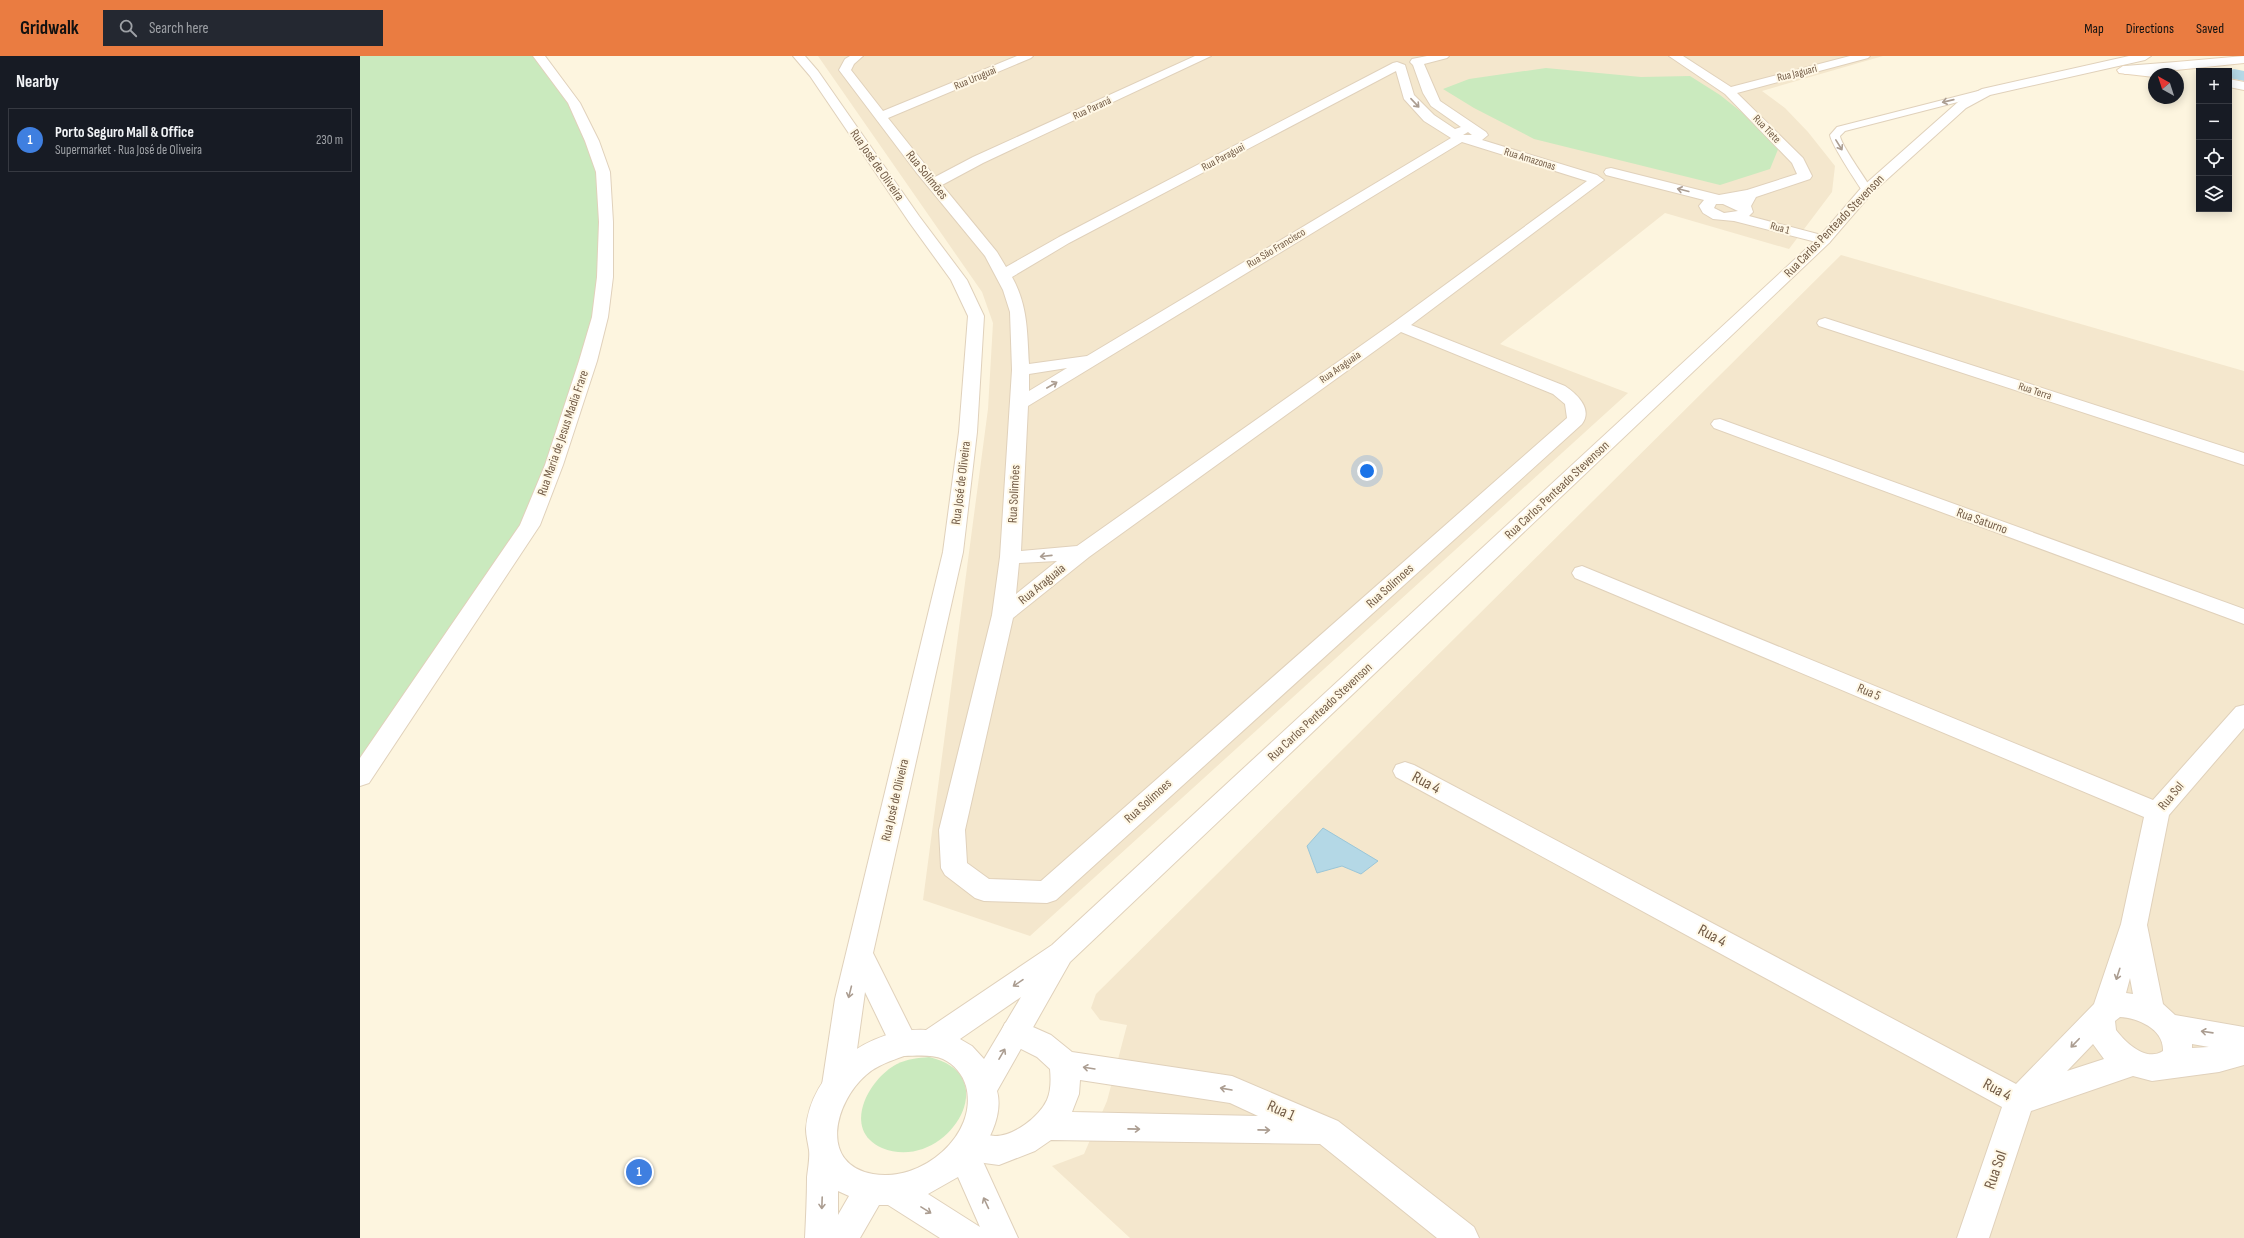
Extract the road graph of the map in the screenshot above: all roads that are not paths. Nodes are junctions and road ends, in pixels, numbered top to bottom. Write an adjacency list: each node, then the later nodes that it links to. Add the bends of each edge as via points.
1 (539, 56): 50 (street, Rua Maria de Jesus Madia Frare, via 574,103 603,172 606,222 605,277 598,324 554,465 530,525)
2 (799, 56): 55 (street, Rua José de Oliveira, via 959,280 976,316 968,432 953,552)
3 (1027, 56): 22 (street, Rua Uruguai, via 944,90)
4 (1205, 56): 24 (street, Rua Paraná)
5 (1443, 56): 10 (street)
6 (1674, 56): 20 (street, Rua Tiete)
7 (1864, 56): 20 (street, Rua Jaguari)
8 (2145, 56): 15 (street, Rua Carlos Penteado Stevenson)
9 (2244, 59): 13 (street, Rua Carlos Penteado Stevenson)
10 (1415, 61): 12 (street, via 1414,68); 23 (street, Rua Amazonas, via 1435,102)
11 (851, 63): 22 (street, Rua Solimões)
12 (1397, 63): 23 (street, Rua Amazonas, one-way to 23, via 1408,96 1429,118); 33 (street, Rua Paraguai)
13 (2175, 66): 14 (street, Rua Carlos Penteado Stevenson); 17 (street)
14 (2123, 70): 15 (street, Rua Carlos Penteado Stevenson); 16 (street)
15 (2074, 72): 21 (street, Rua Carlos Penteado Stevenson)
16 (2148, 72)
17 (2196, 76)
18 (2232, 84): 19 (street)
19 (2244, 86)
20 (1729, 91): 30 (street, Rua Tiete, via 1798,161 1805,176)
21 (1986, 92): 28 (street, Rua Carlos Penteado Stevenson, via 1962,105); 28 (lane, one-way to 28, via 1841,129 1835,135 1836,142)
22 (876, 112): 25 (street, Rua Solimões)
23 (1467, 135): 26 (street, Rua Amazonas); 38 (street, Rua São Francisco)
24 (978, 160): 25 (street, Rua Paraná); 27 (street, Rua Paraná)
25 (921, 169): 27 (street, Rua Solimões)
26 (1602, 177): 29 (street, Rua Amazonas, one-way to 26); 31 (street, Rua Amazonas); 37 (street, Rua Araguaia)
27 (933, 184): 34 (street, Rua Solimões)
28 (1867, 190): 32 (street, Rua Carlos Penteado Stevenson)
29 (1723, 200): 30 (street, Rua Amazonas); 31 (street, via 1711,202 1706,206)
30 (1743, 206): 31 (street, Rua Amazonas); 32 (street, Rua 1)
31 (1712, 214)
32 (1829, 235): 54 (street, Rua Carlos Penteado Stevenson)
33 (1049, 248): 34 (street, Rua Paraguai); 35 (street, Rua Paraguai)
34 (1006, 253): 35 (street, Rua Solimões)
35 (1003, 276): 39 (street, Rua Solimões, via 1018,312)
36 (1825, 323): 42 (street, Rua Terra)
37 (1399, 326): 43 (street, Rua Araguaia); 52 (street, Rua Solimoes, via 1559,390 1576,405 1576,420)
38 (1092, 358): 39 (street, Rua São Francisco); 40 (street, Rua São Francisco, one-way to 38)
39 (1021, 370): 40 (street, Rua Solimões)
40 (1018, 404): 44 (street, Rua Solimões)
41 (1720, 424): 47 (street, Rua Saturno)
42 (2244, 459)
43 (1082, 552): 44 (street, Rua Araguaia, one-way to 44, via 1040,557); 46 (street, Rua Araguaia)
44 (1010, 557): 46 (street, Rua Solimões)
45 (1582, 573): 51 (street, Rua 5)
46 (1003, 616): 52 (street, Rua Solimões, via 952,830 954,868 984,890)
47 (2244, 617)
48 (2244, 713): 51 (street, Rua Sol)
49 (1405, 771): 67 (street, Rua 4)
50 (360, 777)
51 (2157, 812): 53 (street, Rua Sol)
52 (1047, 892)
53 (2134, 924): 56 (street, Rua Sol, one-way to 56); 57 (street, Rua Sol)
54 (1062, 953): 58 (street, Rua Carlos Penteado Stevenson); 60 (street, Rua Carlos Penteado Stevenson, one-way to 60)
55 (860, 954): 60 (street); 65 (street, Rua José de Oliveira, one-way to 65, via 849,999)
56 (2104, 1013): 57 (street, via 2115,1005 2127,1005); 62 (street, Rua Sol, via 2100,1024 2108,1043 2116,1053); 67 (street, Rua Sol, one-way to 67)
57 (2160, 1019): 59 (street, one-way to 57); 64 (street, Rua Sol, via 2178,1047 2177,1056)
58 (1015, 1032): 63 (street, via 1054,1051); 66 (street, Rua Carlos Penteado Stevenson, one-way to 58)
59 (2244, 1040)
60 (917, 1043): 65 (street, Rua Carlos Penteado Stevenson, via 879,1051 861,1062); 66 (street, via 955,1050 973,1066)
61 (2244, 1052): 64 (street, via 2219,1059)
62 (2132, 1063): 64 (street, Rua Sol, via 2153,1068); 67 (street)
63 (1065, 1064): 68 (street, via 1065,1088 1061,1105); 69 (street, Rua 1, one-way to 63, via 1232,1090)
64 (2170, 1064)
65 (837, 1085): 71 (street, via 826,1106 821,1129)
66 (983, 1087): 70 (street, via 982,1115)
67 (2018, 1102): 78 (street, Rua Sol)
68 (1047, 1126): 69 (street, one-way to 69); 70 (street, via 1029,1140 998,1151)
69 (1327, 1131): 77 (street, Rua 1)
70 (966, 1148): 72 (street, via 942,1171 918,1184); 76 (street, one-way to 70)
71 (824, 1150): 72 (street, via 834,1168 850,1182); 73 (street, one-way to 73)
72 (882, 1189): 74 (street); 75 (street, one-way to 75)
73 (821, 1238)
74 (842, 1238)
75 (969, 1238)
76 (1002, 1238)
77 (1463, 1238)
78 (1973, 1238)

